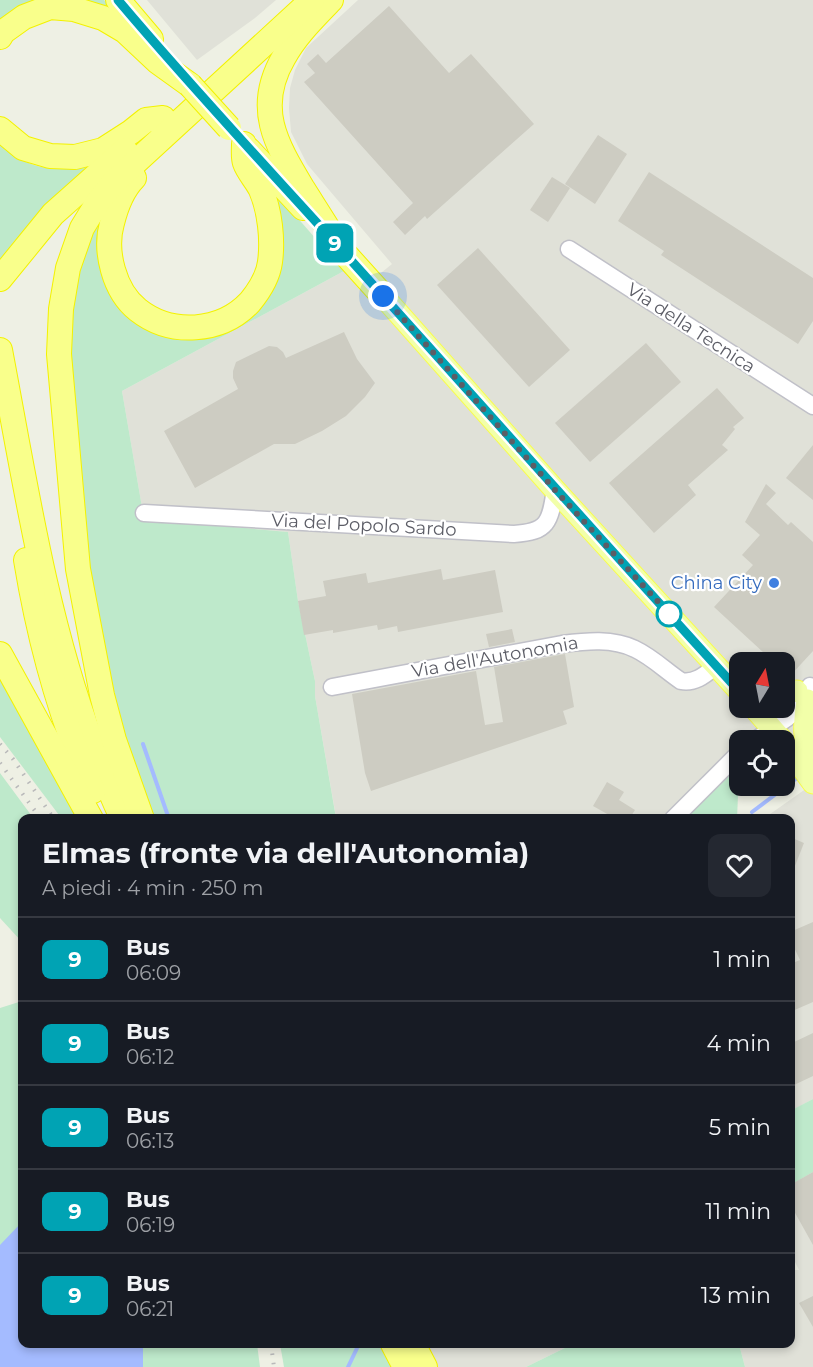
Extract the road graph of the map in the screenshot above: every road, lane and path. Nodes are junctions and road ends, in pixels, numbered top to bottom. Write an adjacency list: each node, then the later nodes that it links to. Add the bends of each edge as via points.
1 (118, 0): 6 (highway)
2 (136, 0): 6 (highway, via 142,8)
3 (292, 0): 10 (highway)
4 (312, 0): 9 (highway)
5 (331, 0): 14 (highway, via 283,57 272,83 269,104 271,126 280,151)
6 (142, 29): 8 (highway)
7 (0, 37): 8 (highway, via 24,17 50,7 74,9 103,18)
8 (162, 59): 12 (highway, bridge)
9 (189, 111): 12 (highway, via 185,129 129,184 108,235 111,263 120,288 137,310 164,324 198,329 224,321 244,308 260,290 270,264 272,240 261,191 245,162); 13 (highway)
10 (163, 118): 11 (highway, via 146,120 103,150 75,157 50,156 23,148); 13 (highway)
11 (0, 129)
12 (237, 136): 14 (highway)
13 (118, 167): 16 (highway, via 52,214); 39 (highway, via 74,247 61,309 59,354 78,569 102,695)
14 (340, 248): 17 (highway)
15 (569, 249): 19 (street, Via della Tecnica)
16 (0, 279)
17 (383, 296): 21 (main road)
18 (0, 351): 38 (highway, via 53,613 80,710)
19 (813, 406)
20 (0, 425): 37 (highway, via 34,609 50,671)
21 (555, 490): 22 (street, Via del Popolo Sardo, via 550,511 539,530 532,533); 24 (main road)
22 (144, 513)
23 (0, 654): 36 (highway)
24 (716, 666): 25 (main road); 26 (street, Via dell'Autonomia, via 693,681 681,681 635,649 592,641)
25 (729, 680)
26 (332, 687)
27 (797, 695): 30 (street); 31 (street); 33 (main road, via 804,742)
28 (763, 718): 29 (main road)
29 (774, 730)
30 (782, 730)
31 (783, 730)
32 (795, 758): 35 (main road)
33 (813, 762)
34 (729, 763): 40 (street)
35 (813, 783)
36 (89, 814)
37 (103, 814)
38 (120, 814)
39 (140, 814)
40 (678, 814)
41 (395, 1348): 43 (highway)
42 (415, 1348): 44 (highway)
43 (405, 1367)
44 (425, 1367)

